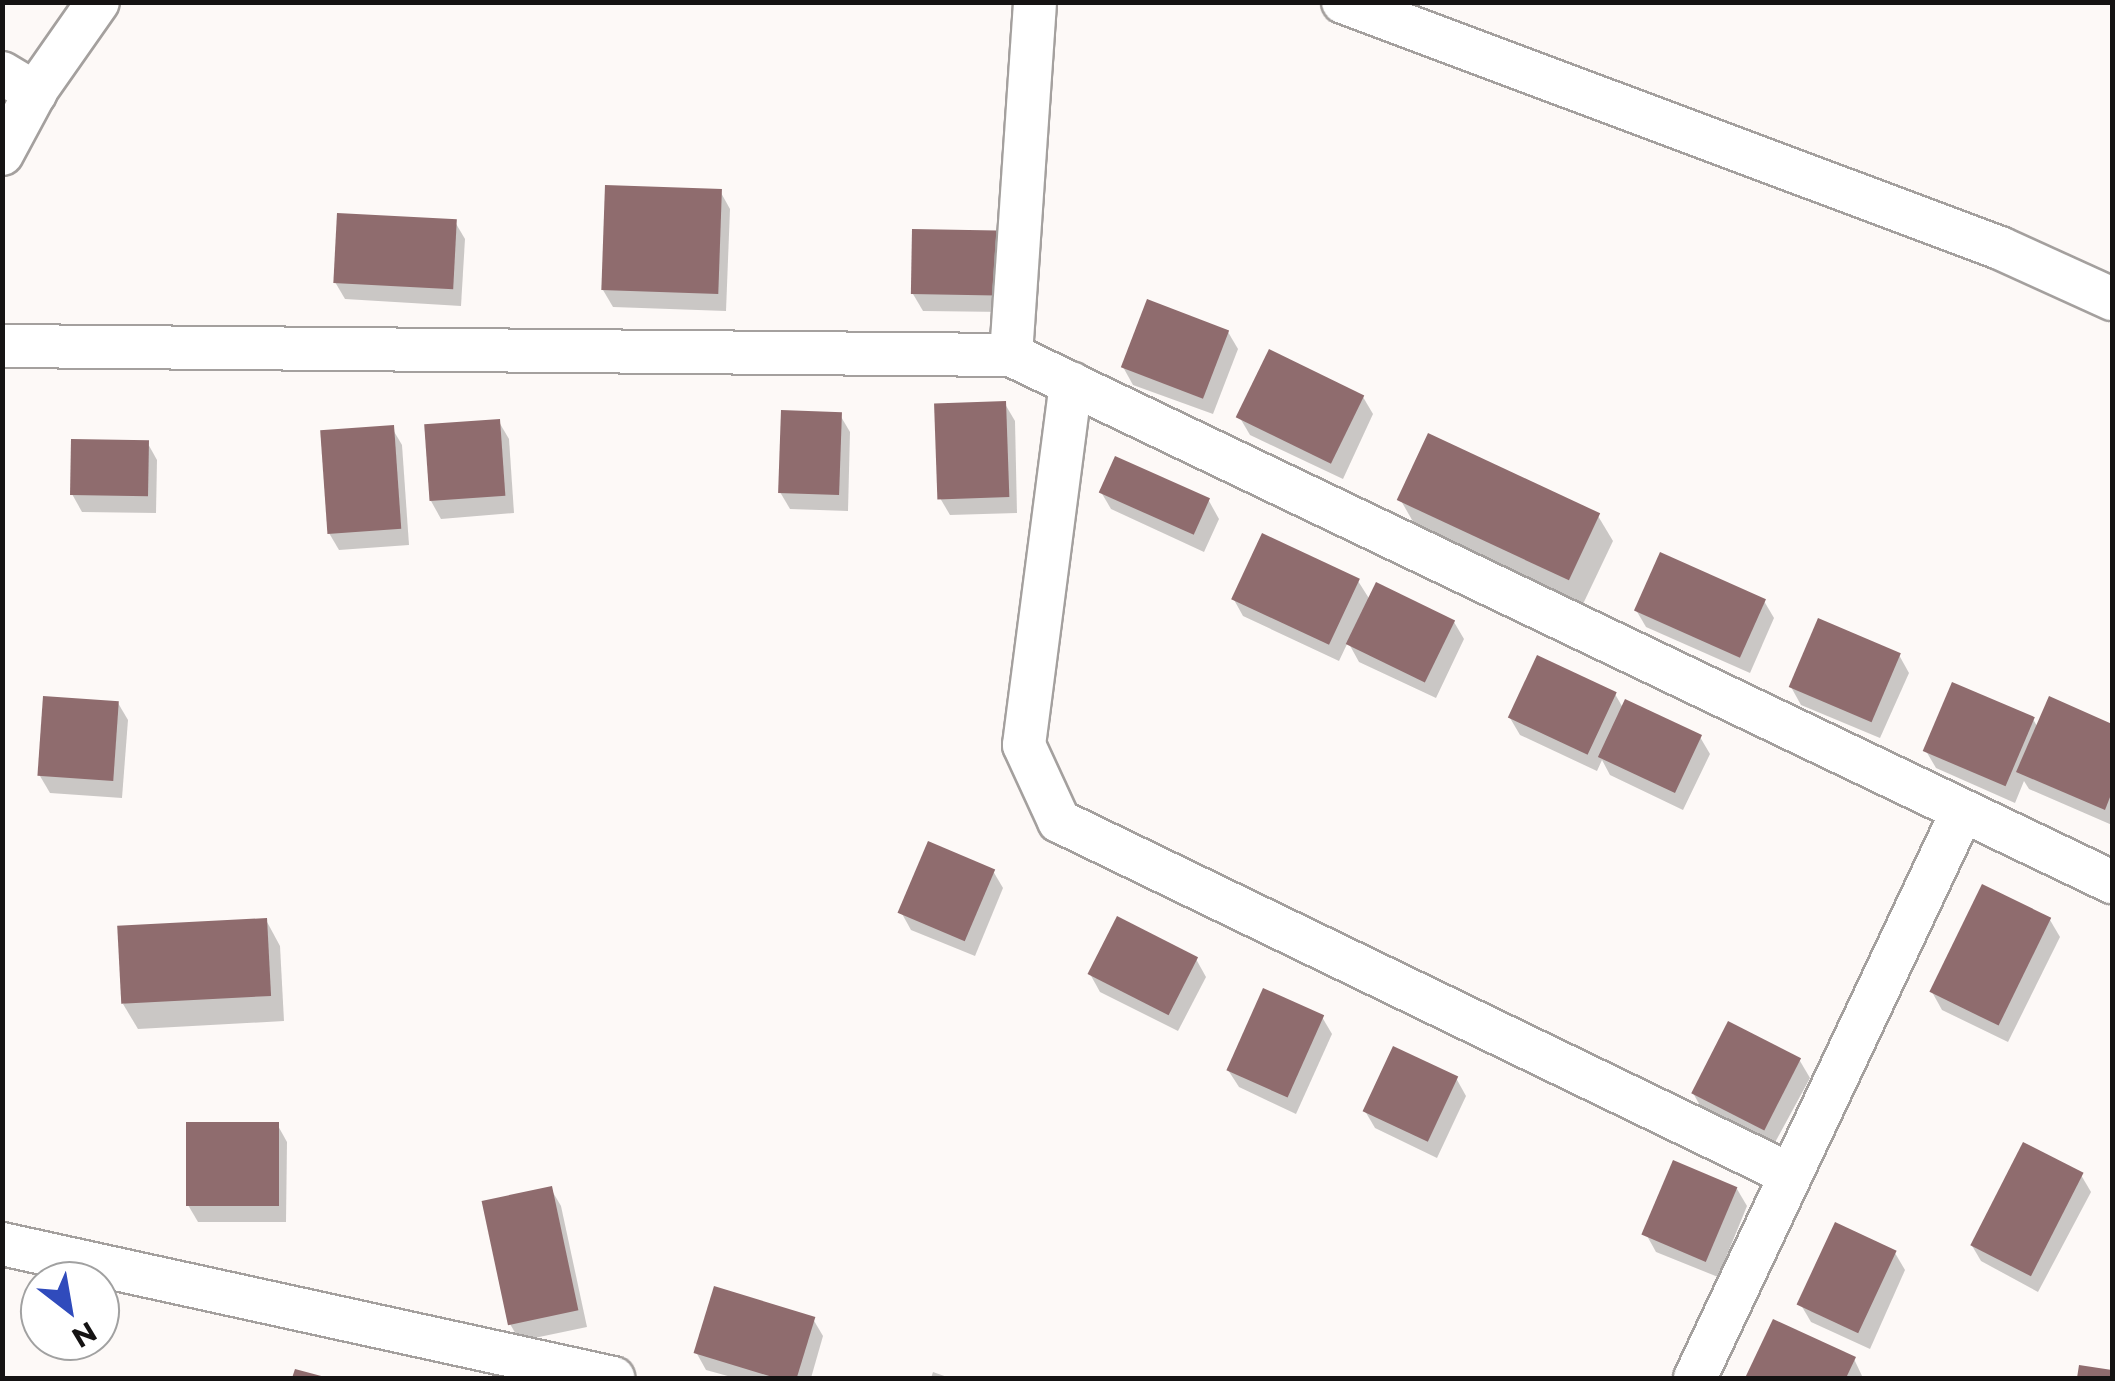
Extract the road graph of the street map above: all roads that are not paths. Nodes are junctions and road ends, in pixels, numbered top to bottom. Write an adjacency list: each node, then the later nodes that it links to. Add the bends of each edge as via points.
1 (98, 2): 4 (street)
2 (1035, 2): 8 (street)
3 (1343, 2): 6 (street, via 2000,248)
4 (19, 83): 5 (street)
5 (2, 154)
6 (2112, 299)
7 (2, 346): 8 (street)
8 (1011, 355): 9 (street)
9 (1071, 383): 10 (street); 12 (street, via 1024,745 1060,822)
10 (1962, 812): 11 (street); 12 (street)
11 (2112, 882)
12 (1788, 1174): 15 (street)
13 (2, 1244): 14 (street)
14 (613, 1378)
15 (1696, 1378)

